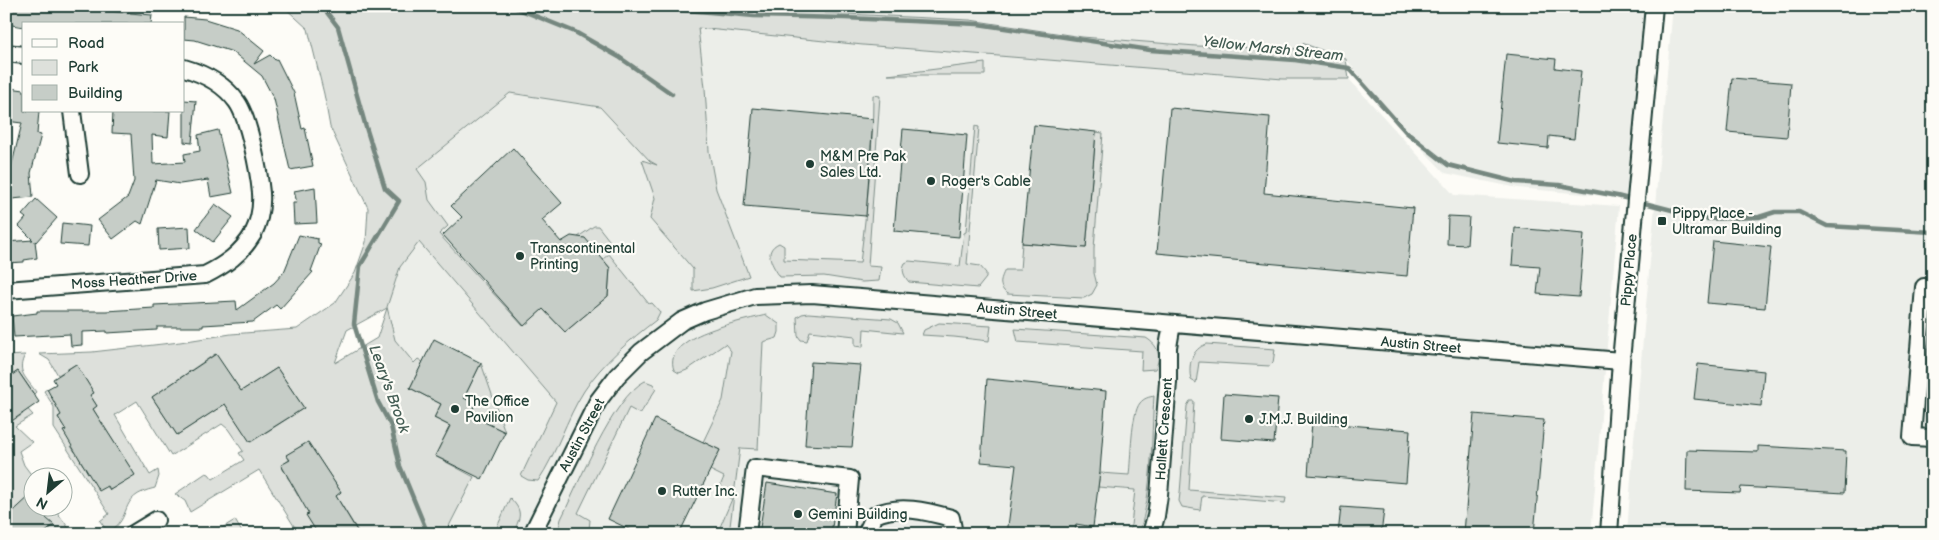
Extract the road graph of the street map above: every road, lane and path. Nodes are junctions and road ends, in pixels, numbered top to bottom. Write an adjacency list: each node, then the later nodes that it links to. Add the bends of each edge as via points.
1 (1654, 6): 10 (street, Pippy Place)
2 (6, 53): 3 (street)
3 (22, 55)
4 (185, 68): 8 (street, Moss Heather Drive, via 205,75 222,86 238,103 248,126 261,194 260,215 241,251 204,275)
5 (72, 112): 6 (street)
6 (80, 174)
7 (1924, 287): 11 (street, via 1912,437)
8 (6, 290)
9 (1172, 324): 10 (street, Austin Street); 14 (street, Austin Street, via 812,294 755,296 728,303 671,328 617,376 598,401); 19 (street, Hallett Crescent, via 1159,494)
10 (1621, 361): 20 (street, Pippy Place)
11 (1933, 438)
12 (156, 520): 13 (street)
13 (133, 534)
14 (532, 534)
15 (747, 534): 16 (street, via 755,468 850,479)
16 (845, 534)
17 (866, 534): 18 (street, via 874,515 901,509 951,518)
18 (954, 534)
19 (1151, 534)
20 (1609, 534)

